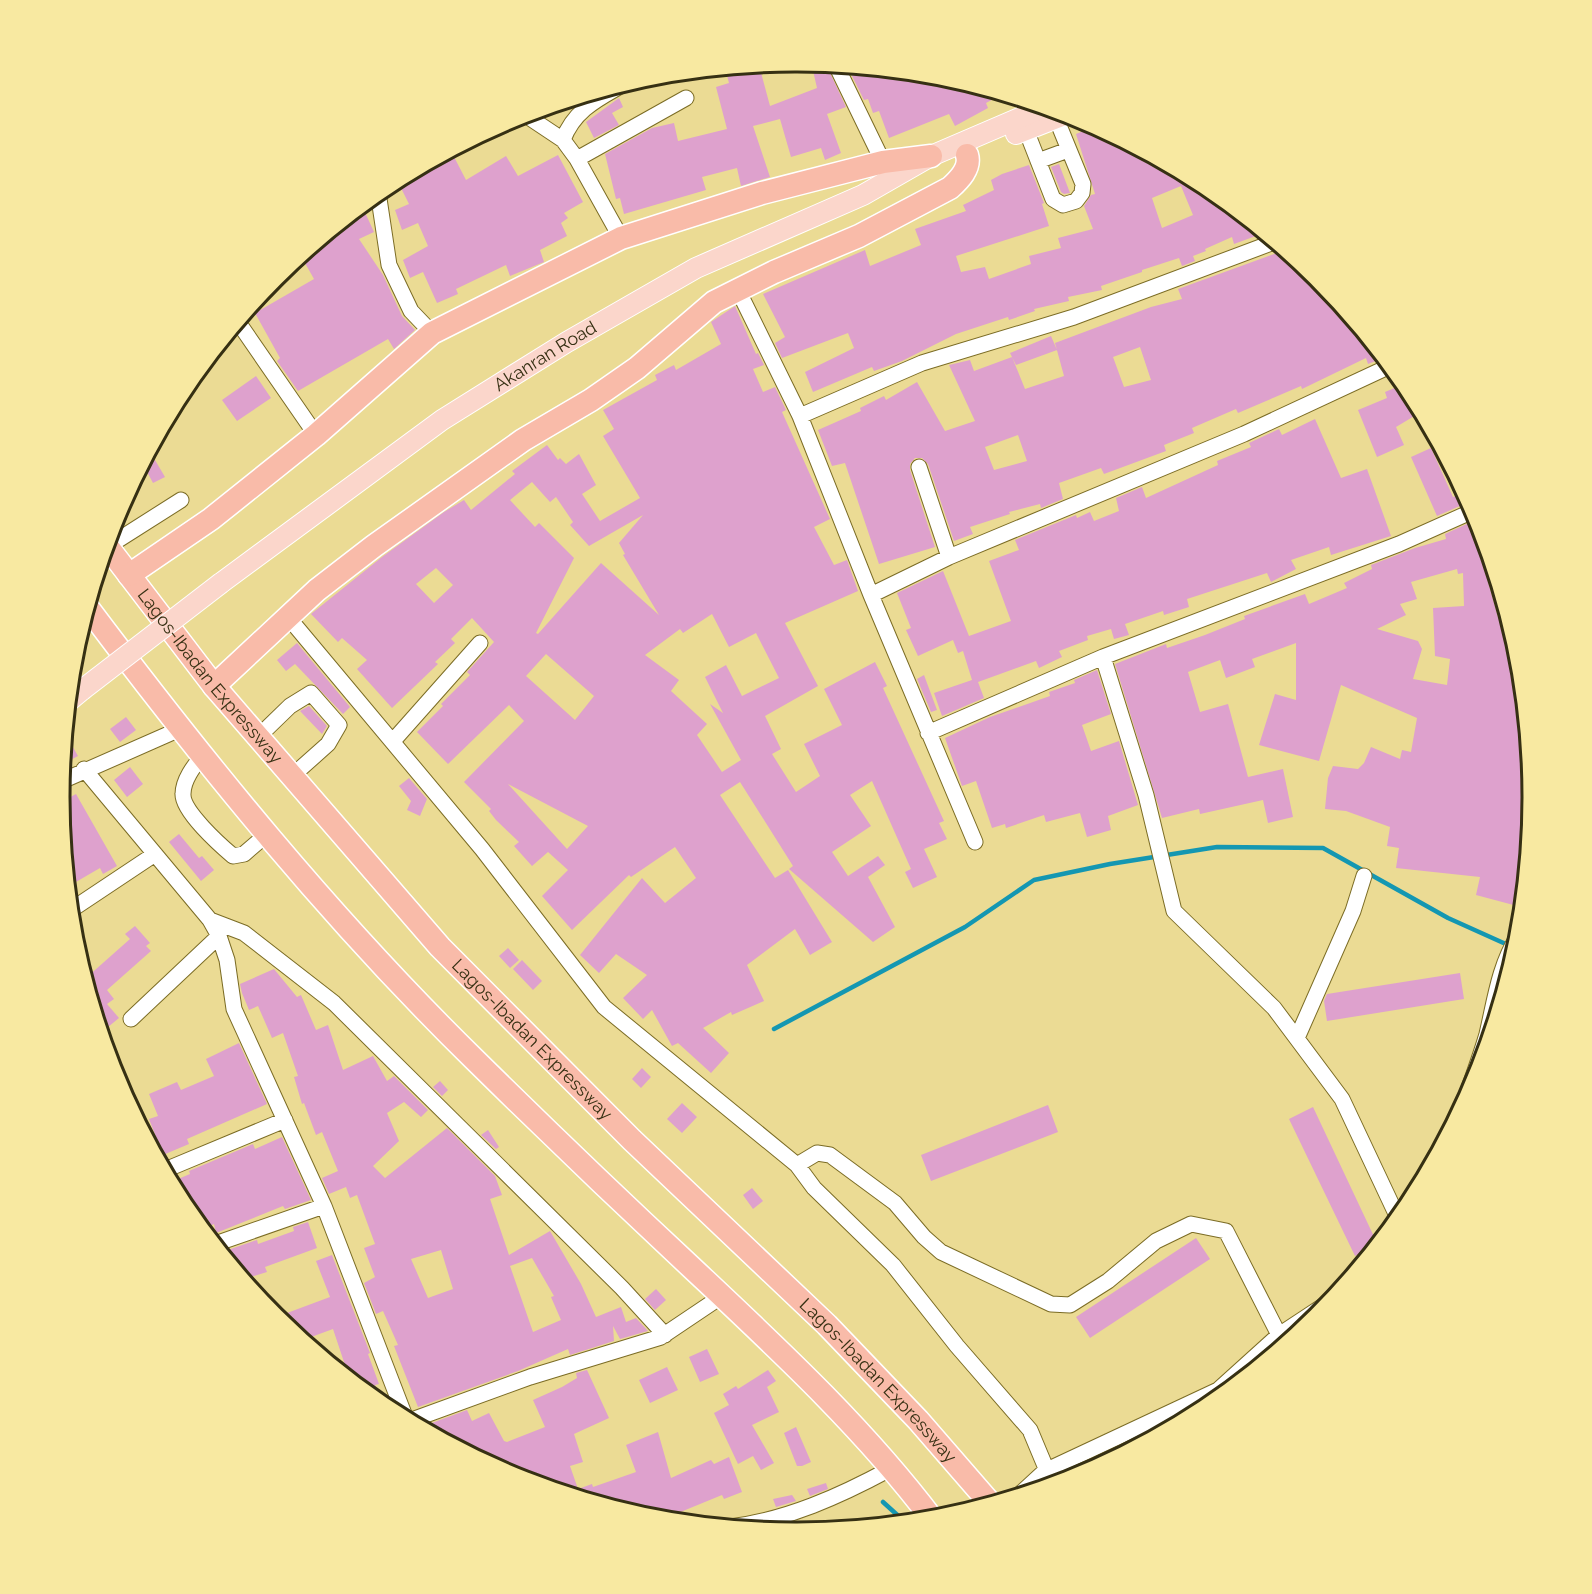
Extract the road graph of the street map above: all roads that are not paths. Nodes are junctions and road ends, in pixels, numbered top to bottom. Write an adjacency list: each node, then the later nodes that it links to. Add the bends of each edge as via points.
1 (840, 73): 15 (street)
2 (686, 98): 13 (street)
3 (598, 99): 9 (street, via 571,122)
4 (1046, 116): 12 (main road)
5 (1048, 117): 8 (main road, Akanran Road)
6 (534, 121): 9 (street)
7 (1059, 121): 10 (street)
8 (1026, 130): 11 (main road, Akanran Road); 14 (street)
9 (563, 140): 13 (street)
10 (1068, 150): 14 (street); 14 (street, via 1083,184 1082,193 1069,204 1053,199)
11 (967, 155): 15 (main road, Akanran Road, via 932,171); 19 (highway, via 966,167 950,188 859,236)
12 (931, 156): 15 (highway)
13 (578, 159): 17 (street)
14 (1038, 161)
15 (891, 169): 17 (highway, via 762,193); 38 (main road, Akanran Road, bridge, via 863,195 696,268 442,420)
16 (380, 203): 21 (street, via 390,265 411,311)
17 (621, 238): 21 (highway)
18 (1266, 245): 23 (street, via 1074,317 922,363)
19 (738, 290): 23 (street); 33 (highway, via 707,308 637,368 415,515)
20 (243, 329): 24 (street)
21 (432, 333): 24 (highway)
22 (1382, 370): 30 (street, via 1244,435)
23 (800, 416): 32 (street)
24 (316, 435): 31 (highway, via 211,519)
25 (919, 467): 30 (street)
26 (182, 500): 28 (street)
27 (1464, 515): 36 (street, via 1399,544)
28 (118, 540)
29 (113, 554): 31 (highway, Lagos-Ibadan Expressway)
30 (949, 557): 32 (street)
31 (129, 575): 37 (highway, Lagos-Ibadan Expressway)
32 (871, 595): 40 (street)
33 (288, 616): 37 (highway); 42 (street)
34 (93, 617): 39 (highway)
35 (480, 643): 42 (street)
36 (1103, 657): 40 (street); 55 (street, via 1146,795 1174,911 1274,1008)
37 (214, 686): 41 (highway, Lagos-Ibadan Expressway)
38 (78, 693)
39 (180, 729): 43 (highway); 44 (street)
40 (928, 733): 48 (street)
41 (258, 737): 46 (highway, Lagos-Ibadan Expressway); 46 (street, via 290,706 311,693 339,725 328,744)
42 (393, 741): 57 (street, via 604,1007)
43 (202, 756): 47 (highway); 47 (street, via 186,782 185,805 233,856 244,854)
44 (84, 769): 45 (street); 49 (street)
45 (71, 776)
46 (291, 777): 72 (highway, Lagos-Ibadan Expressway, via 440,947 632,1140 827,1325)
47 (266, 835): 62 (highway, via 471,1057)
48 (975, 842)
49 (155, 854): 51 (street); 52 (street)
50 (1364, 876): 55 (street, via 1353,911)
51 (79, 905)
52 (210, 920): 53 (street); 63 (street, via 244,933 334,1003)
53 (219, 936): 54 (street); 56 (street, via 227,960 234,1009)
54 (131, 1019)
55 (1297, 1038): 60 (street, via 1342,1099)
56 (285, 1120): 58 (street); 59 (street)
57 (796, 1165): 64 (street, via 817,1153 831,1155 895,1203 941,1252 1051,1304 1070,1305 1108,1281 1156,1241 1191,1224 1226,1230); 69 (street, via 814,1188 893,1265 1030,1430)
58 (172, 1167)
59 (324, 1206): 61 (street); 66 (street)
60 (1393, 1208)
61 (222, 1242)
62 (722, 1296): 63 (street); 68 (highway)
63 (665, 1335): 67 (street)
64 (1282, 1335)
65 (1208, 1394): 69 (street)
66 (401, 1405)
67 (419, 1416)
68 (890, 1469): 73 (highway); 74 (street, via 838,1497)
69 (1045, 1471): 70 (street); 71 (street)
70 (1048, 1477)
71 (1032, 1483)
72 (985, 1498)
73 (925, 1511)
74 (766, 1521)

